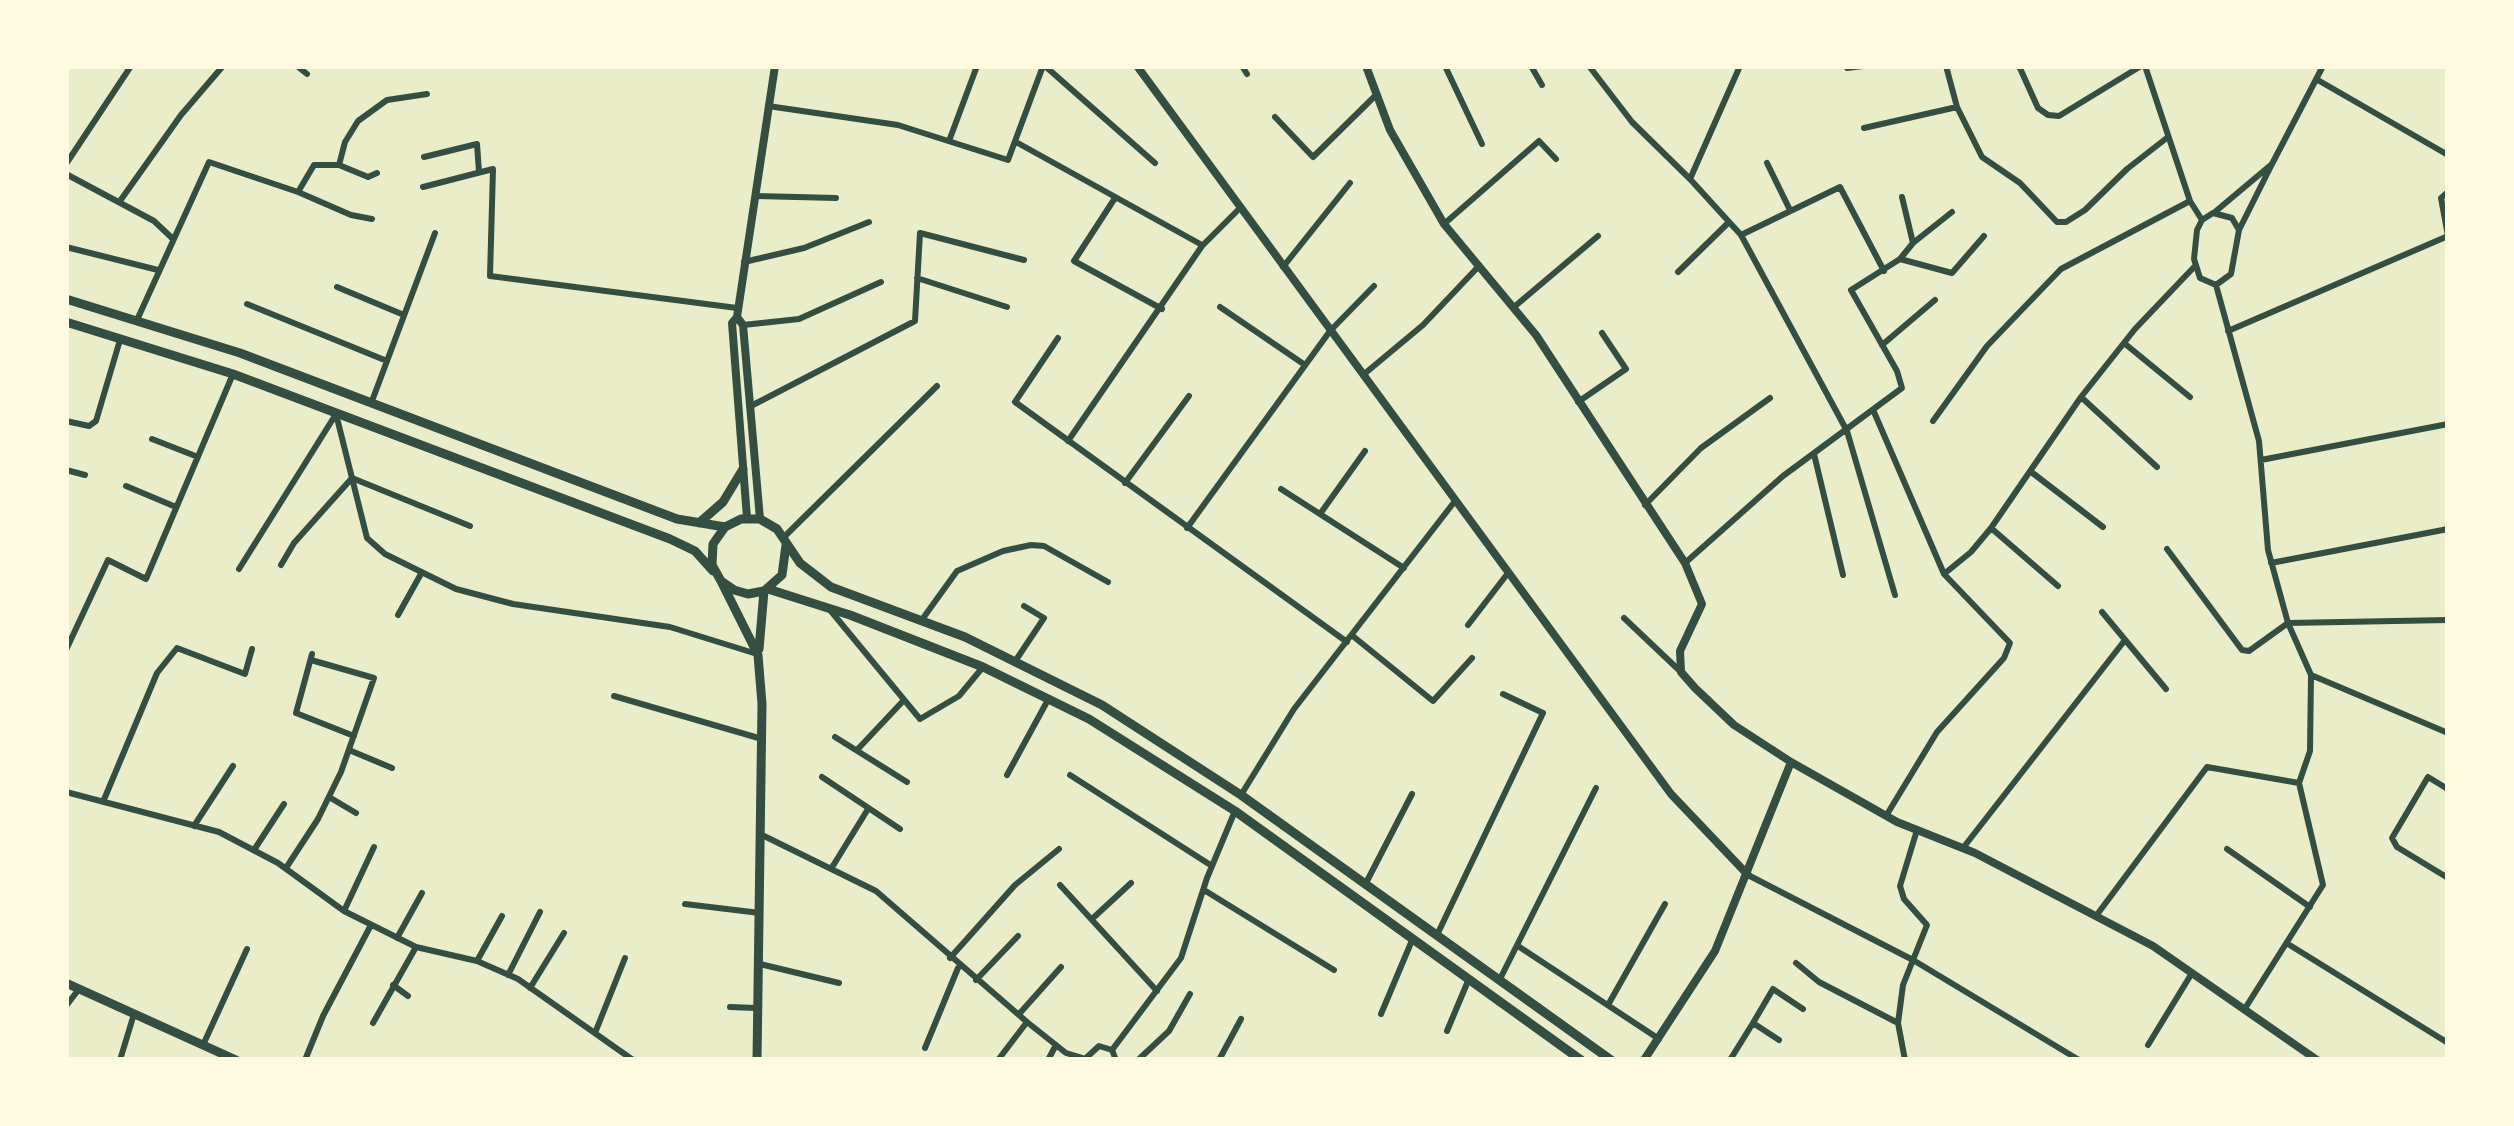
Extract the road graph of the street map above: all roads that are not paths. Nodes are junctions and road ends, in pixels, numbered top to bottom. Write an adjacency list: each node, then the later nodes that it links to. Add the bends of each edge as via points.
1 (131, 66): 38 (street)
2 (224, 66): 53 (street)
3 (297, 66): 20 (street)
4 (776, 66): 25 (street)
5 (977, 66): 30 (street)
6 (1044, 66): 31 (street); 36 (street)
7 (1137, 66): 55 (street)
8 (1366, 66): 24 (street)
9 (1445, 66): 32 (street)
10 (1531, 66): 22 (street)
11 (1589, 66): 44 (street)
12 (1740, 66): 44 (street)
13 (1863, 66): 18 (street)
14 (1946, 66): 26 (street)
15 (2019, 66): 19 (street, via 2048,116)
16 (2143, 66): 19 (street); 29 (street)
17 (2323, 66): 21 (street)
18 (1847, 68)
19 (2129, 69)
20 (308, 74)
21 (2317, 79): 33 (street); 39 (street)
22 (1542, 85)
23 (427, 94): 40 (street, via 387,100 358,121)
24 (1376, 95): 27 (street, via 1313,157); 63 (street)
25 (768, 106): 30 (street, via 898,124); 49 (street)
26 (1957, 107): 28 (street); 29 (street, via 1982,157 2057,223 2085,211)
27 (1274, 117)
28 (1864, 128)
29 (2168, 137): 54 (street)
30 (949, 141): 31 (street, via 1009,160)
31 (1016, 142): 52 (street)
32 (1482, 144)
33 (2448, 155)
34 (424, 157): 41 (street, via 477,144)
35 (1556, 159): 63 (street, via 1539,141)
36 (1155, 163)
37 (1767, 163): 56 (street)
38 (66, 164)
39 (2272, 164): 58 (street); 64 (street)
40 (339, 165): 42 (street); 47 (street, via 314,165)
41 (478, 172): 46 (street); 96 (street, via 493,169 490,275)
42 (377, 173)
43 (66, 174): 53 (street)
44 (1690, 178): 62 (street)
45 (1350, 183): 79 (street)
46 (423, 187)
47 (298, 192): 59 (street); 70 (street, via 209,162)
48 (2448, 192): 69 (street, via 2441,198)
49 (754, 196): 51 (street); 76 (street)
50 (1902, 197): 71 (street)
51 (836, 198)
52 (1114, 199): 72 (street); 94 (street, via 1074,261)
53 (120, 201): 70 (street)
54 (2190, 202): 60 (street); 121 (street, via 2061,269 1987,346)
55 (1239, 208): 72 (street); 79 (street)
56 (1790, 208): 66 (street); 81 (street, via 1840,187)
57 (1952, 212): 71 (street)
58 (2213, 212): 60 (street); 64 (street)
59 (372, 219)
60 (2202, 220): 78 (street)
61 (869, 222): 76 (street)
62 (1728, 223): 66 (street); 82 (street)
63 (1444, 224): 77 (street)
64 (2239, 230): 85 (street, via 2231,274)
65 (435, 233): 95 (street)
66 (1741, 235): 123 (street)
67 (1598, 236): 93 (street)
68 (1984, 236): 74 (street, via 1952,273)
69 (2448, 236): 100 (street)
70 (172, 238): 80 (street)
71 (1913, 243): 74 (street)
72 (1202, 246): 94 (street)
73 (66, 247): 80 (street)
74 (1900, 259): 81 (street)
75 (1024, 260): 83 (street, via 920,233)
76 (744, 262): 96 (street)
77 (1480, 264): 93 (street); 109 (street)
78 (2195, 266): 85 (street); 104 (street)
79 (1283, 267): 99 (street)
80 (158, 271): 97 (street)
81 (1884, 271): 105 (street, via 1851,290)
82 (1678, 272)
83 (917, 278): 91 (street); 117 (street, via 915,321)
84 (881, 282): 96 (street, via 799,319)
85 (2216, 285): 100 (street)
86 (1374, 286): 99 (street)
87 (337, 287): 95 (street)
88 (66, 299): 97 (main road)
89 (1935, 300): 105 (street)
90 (247, 304): 106 (street)
91 (1006, 307)
92 (1220, 307): 107 (street)
93 (1514, 307): 115 (street)
94 (1162, 309): 125 (street)
95 (404, 315): 106 (street)
96 (739, 317): 117 (street); 131 (street, via 732,323)
97 (137, 320): 116 (main road)
98 (66, 322): 102 (main road)
99 (1330, 331): 107 (street); 109 (street)
100 (2228, 332): 129 (street)
101 (1602, 333): 115 (street, via 1626,369)
102 (121, 337): 108 (main road); 120 (street, via 96,421)
103 (1058, 338): 125 (street, via 1015,402)
104 (2124, 343): 112 (street); 114 (street)
105 (1882, 345): 118 (street, via 1902,388)
106 (387, 361): 116 (street)
107 (1305, 365): 149 (street)
108 (233, 374): 119 (main road); 128 (street)
109 (1363, 376): 139 (street)
110 (937, 386): 152 (street)
111 (1190, 396): 136 (street)
112 (2081, 397): 130 (street); 133 (street)
113 (1770, 398): 140 (street, via 1701,448)
114 (2190, 398)
115 (1578, 402): 140 (street)
116 (371, 404): 145 (main road)
117 (748, 407): 144 (street)
118 (1874, 411): 123 (street); 162 (street)
119 (336, 414): 135 (street); 158 (street); 163 (main road, via 670,539 695,551)
120 (66, 421)
121 (1933, 421)
122 (2448, 424): 129 (street)
123 (1847, 431): 127 (street); 168 (street)
124 (152, 439): 128 (street)
125 (1068, 441): 136 (street)
126 (1365, 451): 142 (street)
127 (1814, 454): 154 (street); 161 (street)
128 (198, 457): 141 (street)
129 (2261, 460): 155 (street)
130 (2157, 467)
131 (743, 469): 143 (street); 145 (main road)
132 (66, 470): 134 (street)
133 (2030, 471): 148 (street); 150 (street)
134 (86, 475)
135 (352, 478): 146 (street); 156 (street); 159 (street, via 367,538)
136 (1125, 483): 149 (street)
137 (126, 486): 141 (street)
138 (1281, 489): 142 (street)
139 (1455, 501): 157 (street); 160 (street)
140 (1645, 505): 154 (street)
141 (176, 507): 181 (street, via 146,579 108,560)
142 (1320, 514): 157 (street)
143 (747, 518): 144 (main road); 147 (main road)
144 (760, 519): 152 (main road)
145 (699, 523): 147 (main road)
146 (470, 526)
147 (724, 526): 163 (main road, via 711,554)
148 (2103, 527)
149 (1187, 528): 178 (street)
150 (1991, 528): 162 (street); 166 (street)
151 (2448, 529): 155 (street)
152 (784, 542): 165 (main road); 167 (main road, via 786,565)
153 (2167, 549): 176 (street, via 2242,650)
154 (1685, 563): 186 (street, via 1702,604 1680,651)
155 (2271, 563): 176 (street)
156 (281, 565)
157 (1404, 568): 178 (street)
158 (239, 569)
159 (422, 572): 172 (street); 182 (street, via 456,590 670,627)
160 (1508, 573): 177 (street); 231 (street, via 1671,794)
161 (1844, 574)
162 (1944, 574): 218 (street, via 2010,643 1937,732)
163 (719, 578): 167 (main road, via 748,594); 182 (main road)
164 (1108, 581): 174 (street, via 1031,545 957,571)
165 (824, 583): 169 (main road, via 809,587); 174 (main road)
166 (2058, 586)
167 (766, 590): 169 (main road); 182 (main road)
168 (1895, 595)
169 (823, 605): 185 (main road); 192 (street)
170 (1024, 606): 184 (street, via 1044,617)
171 (2102, 612): 179 (street)
172 (398, 616)
173 (1624, 618): 186 (street)
174 (921, 620): 184 (main road)
175 (2448, 620): 176 (street)
176 (2288, 623): 187 (street)
177 (1468, 625)
178 (1350, 639): 183 (street, via 1433,700); 211 (street)
179 (2126, 640): 188 (street); 224 (street)
180 (252, 649): 213 (street, via 245,674 177,648 157,673)
181 (66, 650)
182 (758, 655): 196 (main road)
183 (1472, 658)
184 (1016, 660): 211 (main road)
185 (983, 667): 191 (main road); 192 (street, via 958,696 920,719)
186 (1682, 672): 199 (street, via 1733,724)
187 (2311, 675): 193 (street); 206 (street, via 2310,751)
188 (2166, 689)
189 (1503, 694): 249 (street, via 1544,713)
190 (614, 695): 196 (street)
191 (1049, 698): 202 (street); 216 (main road)
192 (904, 700): 198 (street)
193 (2448, 734)
194 (354, 736): 194 (street, via 374,678 311,657 296,713); 197 (street)
195 (835, 737): 198 (street)
196 (762, 740): 222 (main road)
197 (349, 750): 201 (street); 212 (street)
198 (856, 751): 205 (street)
199 (1791, 762): 218 (street); 231 (street)
200 (233, 766): 219 (street)
201 (392, 768)
202 (1007, 775)
203 (1070, 775): 228 (street)
204 (822, 777): 215 (street)
205 (907, 782)
206 (2300, 783): 240 (street, via 2323,885); 245 (street, via 2206,767)
207 (2448, 787): 232 (street, via 2428,777 2392,838)
208 (1596, 788): 254 (street)
209 (66, 792): 213 (street)
210 (1412, 794): 234 (street)
211 (1241, 795): 216 (main road); 234 (main road)
212 (328, 797): 217 (street); 229 (street)
213 (103, 802): 219 (street)
214 (284, 804): 227 (street)
215 (868, 808): 220 (street); 230 (street)
216 (1235, 811): 228 (street); 252 (main road)
217 (356, 813)
218 (1886, 816): 221 (street)
219 (194, 826): 227 (street)
220 (899, 829)
221 (1918, 830): 224 (street); 259 (street, via 1900,886 1927,925)
222 (760, 833): 230 (street); 243 (main road)
223 (374, 848): 241 (street)
224 (1963, 848): 245 (street)
225 (1060, 849): 258 (street)
226 (2227, 849): 240 (street)
227 (254, 850): 229 (street)
228 (1212, 866): 236 (street)
229 (286, 868): 241 (street)
230 (831, 868): 258 (street, via 876,891)
231 (1748, 875): 259 (street); 295 (street, via 1715,951)
232 (2448, 878)
233 (1130, 883): 246 (street)
234 (1366, 883): 249 (main road)
235 (1060, 885): 246 (street)
236 (1203, 889): 265 (street); 276 (street, via 1181,958)
237 (422, 893): 251 (street)
238 (686, 904): 243 (street)
239 (1665, 904): 279 (street)
240 (2309, 907): 253 (street)
241 (344, 911): 247 (street)
242 (539, 912): 267 (street)
243 (760, 913): 262 (main road)
244 (502, 916): 260 (street)
245 (2096, 916): 266 (street)
246 (1092, 919): 276 (street)
247 (371, 925): 251 (street); 306 (street)
248 (564, 933): 274 (street)
249 (1437, 935): 269 (main road)
250 (1018, 937): 270 (street)
251 (397, 938): 255 (street)
252 (1413, 938): 268 (main road); 286 (street)
253 (2288, 944): 284 (street); 297 (street)
254 (1518, 946): 269 (street); 279 (street)
255 (416, 947): 260 (street); 273 (street)
256 (247, 949): 298 (street)
257 (626, 958): 294 (street)
258 (950, 958): 263 (street)
259 (1913, 960): 292 (street); 319 (street)
260 (477, 961): 267 (street)
261 (1796, 963): 292 (street)
262 (760, 964): 272 (street); 282 (main road)
263 (959, 966): 270 (street); 301 (street)
264 (1061, 967): 287 (street)
265 (1334, 970)
266 (2192, 973): 284 (street); 300 (street)
267 (508, 975): 274 (street)
268 (1470, 977): 293 (street); 314 (main road)
269 (1500, 979): 315 (main road)
270 (976, 980): 287 (street)
271 (66, 983): 275 (main road)
272 (839, 983)
273 (393, 985): 278 (street); 290 (street)
274 (530, 988): 294 (street)
275 (79, 989): 280 (street); 285 (main road)
276 (1157, 991): 302 (street)
277 (1190, 994): 312 (street, via 1169,1031)
278 (408, 996)
279 (1608, 1005): 295 (street)
280 (66, 1006)
281 (730, 1007): 282 (street)
282 (760, 1008): 308 (main road)
283 (1803, 1009): 291 (street, via 1773,988)
284 (2244, 1010): 320 (street)
285 (134, 1014): 298 (main road); 304 (street)
286 (1381, 1014)
287 (1018, 1015): 289 (street)
288 (1241, 1019): 313 (street)
289 (1027, 1022): 299 (street); 309 (street)
290 (374, 1023)
291 (1754, 1023): 296 (street); 317 (street)
292 (1898, 1023): 318 (street)
293 (1447, 1031)
294 (595, 1034): 307 (street)
295 (1659, 1039): 316 (street)
296 (1778, 1040)
297 (2448, 1042)
298 (203, 1045): 305 (main road)
299 (1055, 1045): 303 (street); 310 (street)
300 (2148, 1046)
301 (925, 1048)
302 (1112, 1050): 303 (street, via 1093,1048); 311 (street)
303 (1086, 1059)
304 (120, 1060)
305 (236, 1060)
306 (305, 1060)
307 (632, 1060)
308 (757, 1060)
309 (998, 1060)
310 (1048, 1060)
311 (1116, 1060)
312 (1138, 1060)
313 (1219, 1060)
314 (1581, 1060)
315 (1611, 1060)
316 (1645, 1060)
317 (1730, 1060)
318 (1905, 1060)
319 (2079, 1060)
320 (2317, 1060)

